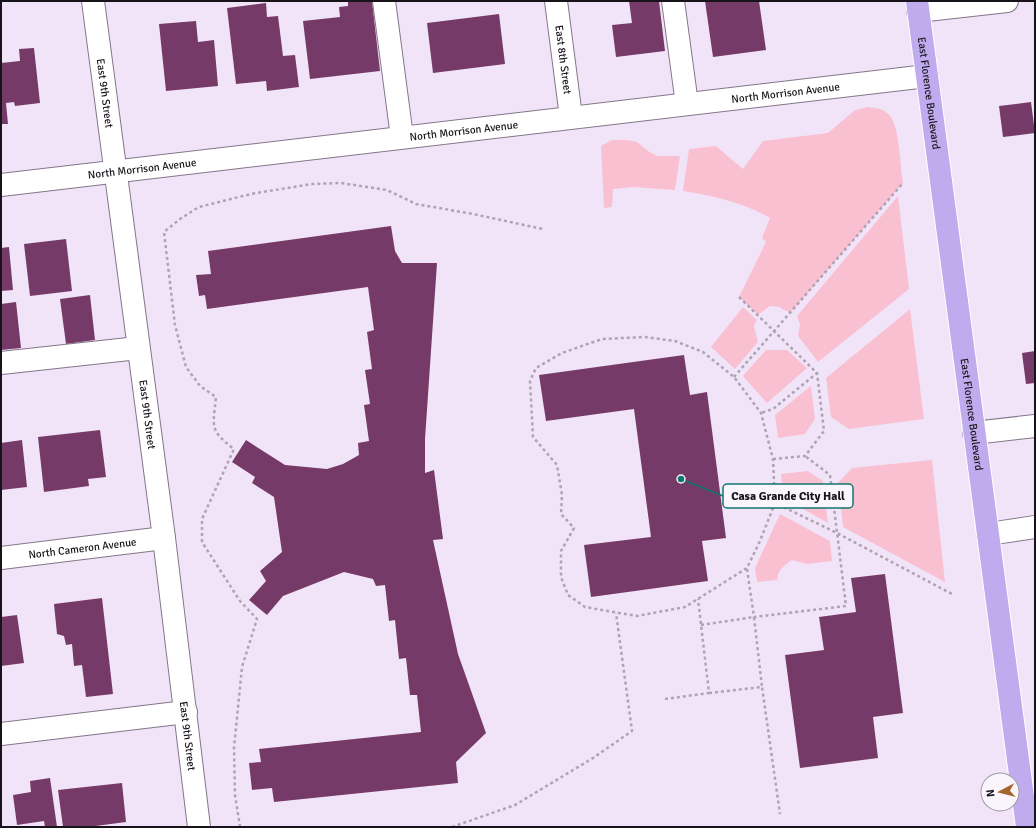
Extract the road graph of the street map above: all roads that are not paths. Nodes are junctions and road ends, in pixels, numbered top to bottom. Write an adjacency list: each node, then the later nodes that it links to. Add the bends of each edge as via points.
1 (93, 1): 11 (street, East 9th Street)
2 (384, 1): 10 (street)
3 (556, 1): 9 (street, East 8th Street)
4 (673, 1): 8 (street)
5 (1007, 1): 6 (street)
6 (918, 6): 7 (main road, East Florence Boulevard)
7 (926, 76): 8 (street, North Morrison Avenue); 16 (main road, East Florence Boulevard)
8 (687, 104): 9 (street, North Morrison Avenue)
9 (571, 117): 10 (street, North Morrison Avenue)
10 (402, 137): 11 (street, North Morrison Avenue)
11 (115, 171): 12 (street, North Morrison Avenue); 13 (street, East 9th Street)
12 (1, 185)
13 (138, 348): 14 (street); 19 (street, East 9th Street)
14 (1, 363)
15 (1035, 426): 16 (street)
16 (974, 433): 18 (main road, East Florence Boulevard)
17 (1035, 527): 18 (street)
18 (988, 534): 24 (main road, East Florence Boulevard)
19 (164, 538): 20 (street, North Cameron Avenue); 21 (street, East 9th Street)
20 (1, 558)
21 (186, 712): 22 (street); 23 (street, East 9th Street)
22 (1, 734)
23 (200, 827)
24 (1027, 827)

